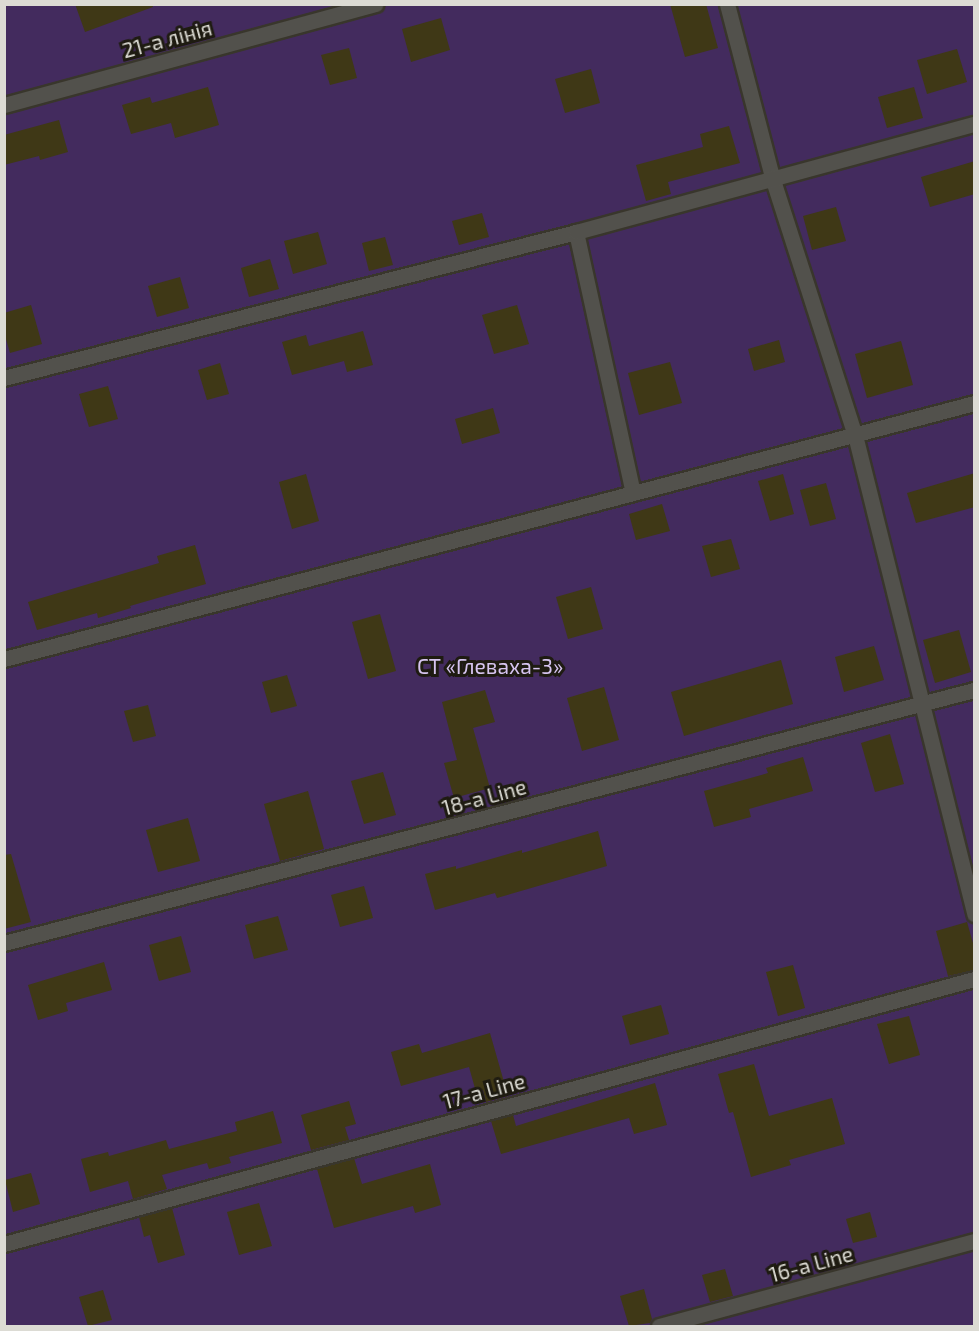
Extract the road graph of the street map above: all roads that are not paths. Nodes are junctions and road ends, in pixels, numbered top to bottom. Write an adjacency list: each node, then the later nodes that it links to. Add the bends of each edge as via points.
1 (376, 4): 3 (lane, 21-а лінія)
2 (726, 4): 5 (lane)
3 (4, 105)
4 (975, 124): 5 (lane)
5 (772, 177): 6 (lane); 9 (lane)
6 (576, 232): 7 (lane); 10 (lane)
7 (4, 378)
8 (975, 403): 9 (lane)
9 (855, 435): 10 (lane); 13 (lane)
10 (633, 493): 11 (lane)
11 (4, 659)
12 (975, 690): 13 (lane, 18-a Line)
13 (923, 704): 14 (lane); 15 (lane, 18-a Line)
14 (975, 915)
15 (4, 943)
16 (975, 979): 18 (lane, 17-a Line)
17 (975, 1241): 19 (lane, 16-a Line)
18 (4, 1244)
19 (659, 1326)

